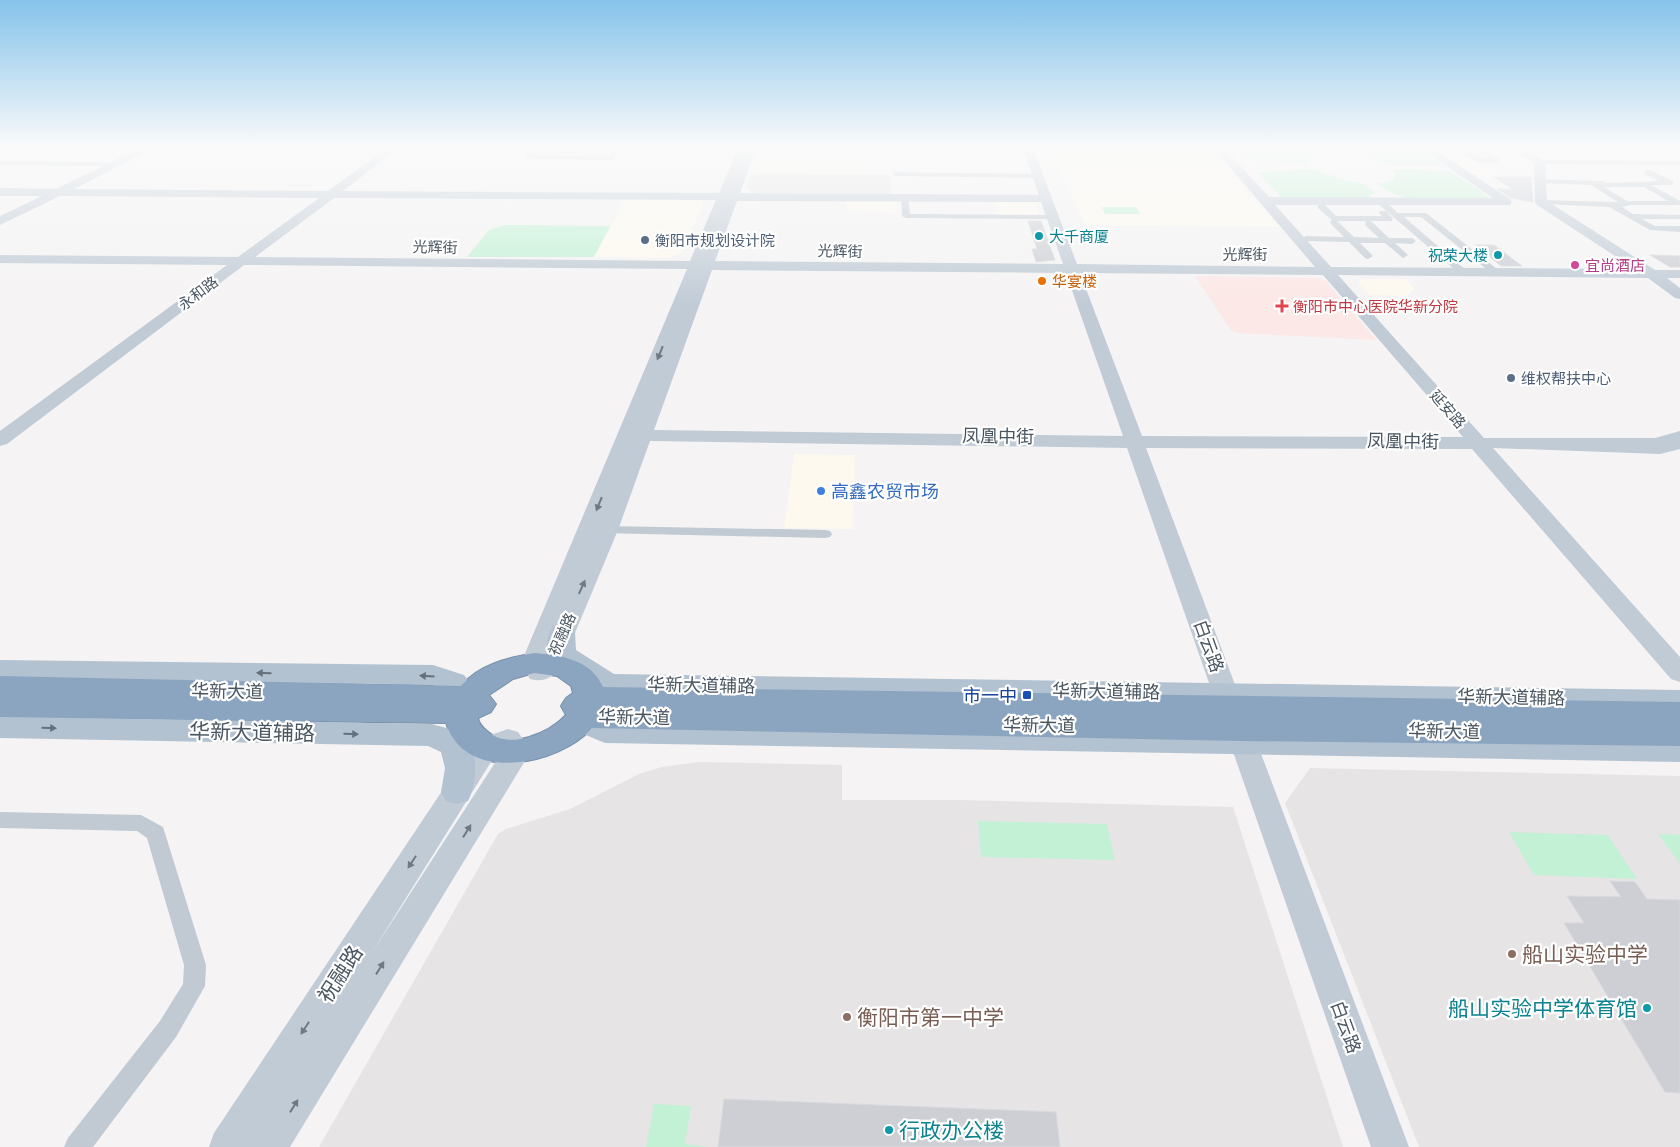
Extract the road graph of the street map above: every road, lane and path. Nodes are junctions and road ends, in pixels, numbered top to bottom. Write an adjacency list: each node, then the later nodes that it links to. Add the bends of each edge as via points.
1 (36, 200): 26 (street)
2 (39, 200): 30 (street)
3 (320, 200): 43 (street, 永和路)
4 (727, 200): 44 (street, 祝融路)
5 (904, 200): 6 (street, via 906,216)
6 (1022, 200)
7 (1041, 200): 45 (street, 白云路)
8 (1045, 200): 45 (street, 白云路)
9 (1506, 200): 17 (street, via 1510,202)
10 (1606, 200): 19 (street, via 1611,202)
11 (1619, 200): 20 (street, via 1625,203)
12 (1640, 200): 20 (street)
13 (1642, 200): 20 (street)
14 (1672, 200): 20 (street, via 1678,203)
15 (1269, 201): 16 (street); 34 (street, 延安路); 46 (street, 延安路)
16 (1346, 201): 17 (street); 31 (street)
17 (1380, 201): 25 (street)
18 (1537, 202): 19 (street); 49 (street)
19 (1598, 204): 21 (street)
20 (1647, 204): 21 (street); 23 (street); 28 (street)
21 (1612, 205): 27 (street)
22 (1321, 206): 31 (street, via 1334,218)
23 (1679, 206)
24 (1383, 214): 31 (street, via 1389,219)
25 (1396, 215): 38 (street); 39 (street, via 1423,215)
26 (0, 216)
27 (1632, 216): 28 (street); 33 (street, via 1653,228)
28 (1665, 217): 29 (street); 33 (street)
29 (1680, 217)
30 (0, 221)
31 (1366, 221): 36 (street)
32 (1334, 222): 35 (street)
33 (1680, 227)
34 (1306, 239): 35 (street); 46 (street, 延安路)
35 (1352, 240): 36 (street); 41 (street)
36 (1387, 241): 37 (street); 40 (street)
37 (1412, 241)
38 (1430, 244): 39 (street); 47 (street)
39 (1459, 244): 48 (street)
40 (1403, 255)
41 (1368, 256)
42 (0, 261): 43 (street, 光辉街)
43 (235, 263): 44 (street, 光辉街); 52 (street, 永和路); 54 (street, 永和路)
44 (701, 267): 45 (street, 光辉街); 53 (street, 祝融路)
45 (1068, 270): 46 (street, 光辉街); 55 (street, 白云路)
46 (1332, 272): 47 (street, 光辉街); 49 (street, 光辉街); 56 (street, 延安路)
47 (1463, 272): 48 (street, 光辉街)
48 (1497, 273): 49 (street, 光辉街)
49 (1654, 275): 50 (street, 光辉街); 51 (street)
50 (1680, 275)
51 (1680, 295)
52 (0, 433)
53 (638, 433): 55 (street, 凤凰中街); 58 (street, 祝融路); 62 (street, 祝融路, one-way to 62)
54 (0, 440)
55 (1129, 440): 56 (street, 凤凰中街); 72 (street, 白云路)
56 (1483, 442): 57 (street, 凤凰中街); 61 (street, 延安路); 64 (street, 延安路)
57 (1675, 444)
58 (607, 530): 59 (street); 60 (street, 祝融路, one-way to 58)
59 (825, 534)
60 (562, 632): 62 (street, 祝融路); 72 (main road, 华新大道辅路, via 564,655 608,684)
61 (1680, 656)
62 (541, 666): 68 (highway, via 515,667 496,674 480,684); 70 (highway, via 562,666 579,676 588,690)
63 (0, 669): 65 (main road)
64 (1680, 673)
65 (104, 680): 66 (highway, 华新大道); 68 (highway, 华新大道, one-way to 65)
66 (0, 687)
67 (1680, 700): 72 (main road, 华新大道辅路)
68 (470, 705): 69 (highway, 华新大道); 75 (highway, via 463,726 471,738)
69 (0, 706)
70 (584, 707): 72 (highway, 华新大道); 75 (highway, via 569,731 554,741 536,747)
71 (1680, 713): 72 (highway, 华新大道)
72 (1230, 718): 74 (highway, 华新大道); 76 (main road, 华新大道辅路); 82 (street, 白云路); 83 (street, 白云路)
73 (0, 727): 77 (main road, 华新大道辅路, one-way to 77, via 432,735 455,745 461,768)
74 (1680, 734)
75 (504, 746): 77 (street, 祝融路); 81 (street, 祝融路, one-way to 75)
76 (1680, 751)
77 (457, 792): 80 (street, 祝融路, one-way to 80)
78 (0, 820): 79 (street, via 141,823 156,833 195,965 194,986 168,1029)
79 (76, 1147)
80 (228, 1147)
81 (268, 1147)
82 (1375, 1147)
83 (1390, 1147)

